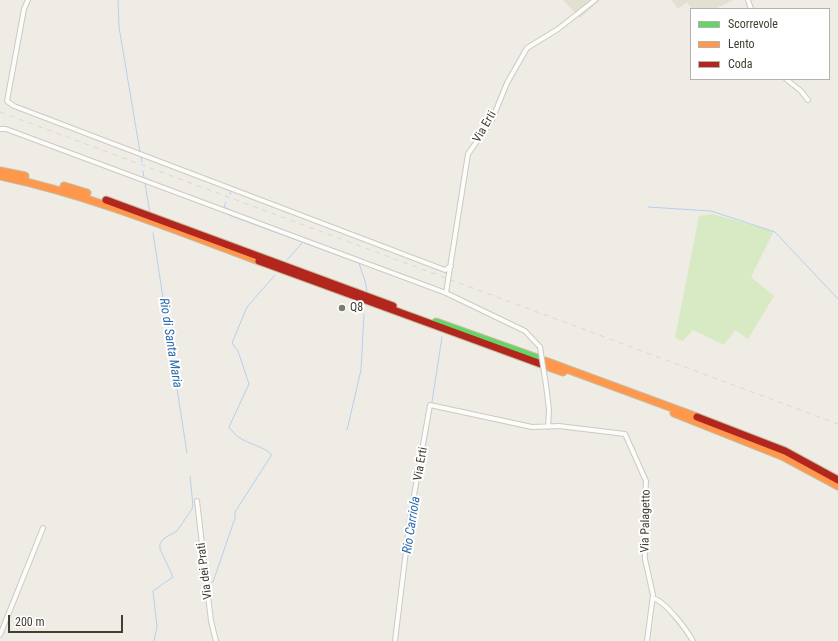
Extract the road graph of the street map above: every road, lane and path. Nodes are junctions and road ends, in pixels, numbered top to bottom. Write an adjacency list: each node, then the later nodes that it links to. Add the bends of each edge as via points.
1 (28, 0): 8 (street, via 24,9 7,100 14,106 446,270)
2 (595, 0): 8 (street, Via Erti, via 558,29 527,48 507,83 492,120 468,154)
3 (787, 80): 4 (street, via 801,90)
4 (808, 100)
5 (0, 129): 9 (street, via 145,180)
6 (0, 170): 10 (highway, via 54,183 125,206)
7 (0, 176): 10 (highway, via 40,184 90,199)
8 (451, 266): 9 (street, Via Erti)
9 (446, 293): 12 (street, bridge, via 529,333 540,347 550,410)
10 (543, 363): 13 (highway, via 755,438); 14 (highway, via 754,443)
11 (430, 405): 12 (street, Via Palagetto, via 532,427); 20 (street, Via Erti, via 410,518)
12 (548, 427): 17 (street, Via Palagetto, via 622,433 628,438 646,481 645,559)
13 (838, 480)
14 (838, 486)
15 (197, 501): 19 (street, Via dei Prati, via 211,621)
16 (42, 528): 18 (street)
17 (653, 598): 21 (street, Via Palagetto); 22 (street, via 680,623)
18 (0, 635)
19 (216, 641)
20 (395, 641)
21 (647, 641)
22 (693, 641)

